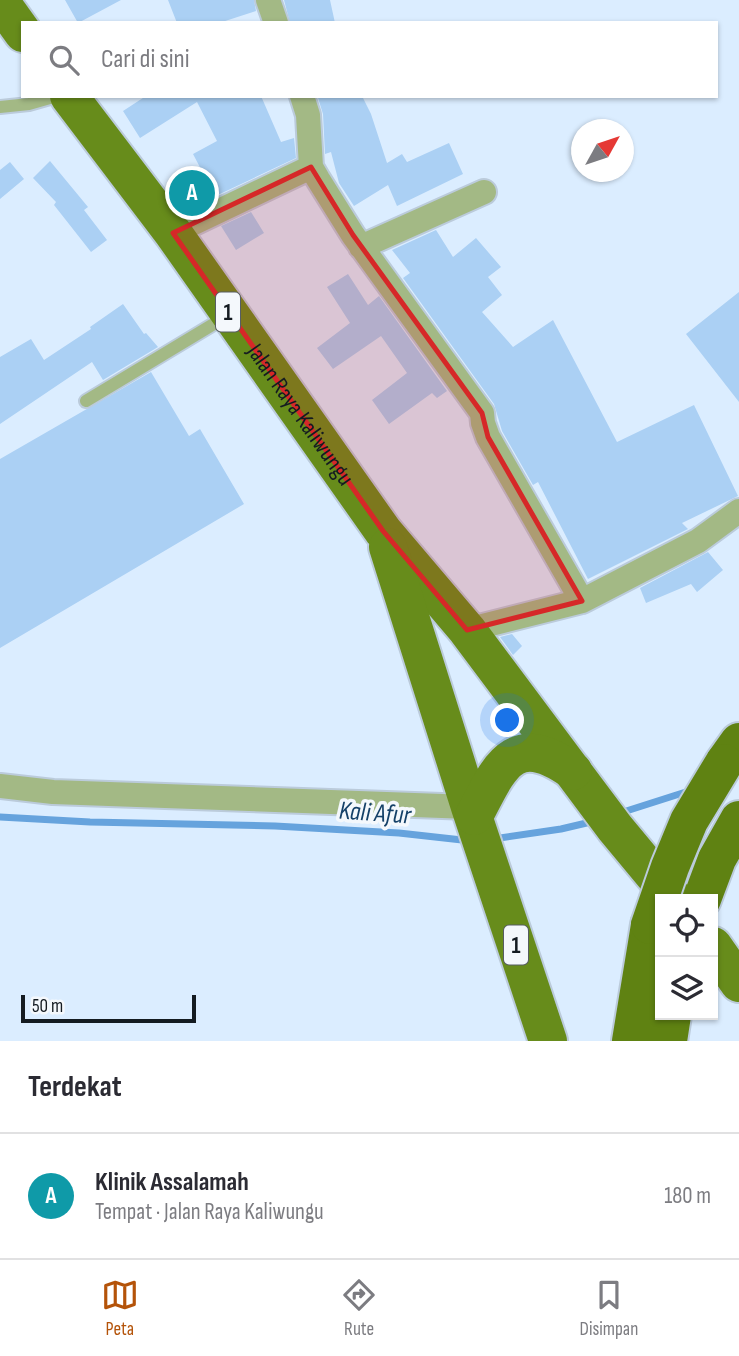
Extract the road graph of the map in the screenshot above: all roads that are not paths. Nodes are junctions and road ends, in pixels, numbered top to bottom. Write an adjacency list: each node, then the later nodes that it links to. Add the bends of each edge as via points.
1 (268, 0): 3 (street)
2 (0, 1): 4 (main road)
3 (275, 21)
4 (21, 30)
5 (50, 98): 8 (lane)
6 (71, 98): 11 (main road, Jalan Raya Kaliwungu / 1)
7 (303, 98): 9 (street)
8 (0, 107)
9 (311, 167): 11 (street); 12 (street)
10 (484, 192): 12 (street)
11 (173, 233): 13 (main road, Jalan Raya Kaliwungu / 1)
12 (361, 247): 17 (street, via 482,413 488,437)
13 (230, 314): 14 (lane); 16 (main road, Jalan Raya Kaliwungu / 1)
14 (86, 401)
15 (739, 511): 17 (street, via 698,541)
16 (383, 531): 18 (main road, 1); 23 (main road, 1)
17 (583, 601): 18 (street)
18 (467, 629): 21 (main road, 1)
19 (731, 752): 24 (highway, bridge, via 689,821 670,867)
20 (0, 786): 23 (street)
21 (594, 799): 23 (main road, via 552,757 534,752 514,757 497,771); 26 (main road, 1)
22 (739, 820): 25 (highway)
23 (476, 824): 29 (main road, 1)
24 (665, 894)
25 (704, 894)
26 (655, 900)
27 (655, 941): 30 (highway)
28 (671, 1020): 31 (highway)
29 (548, 1041)
30 (631, 1041)
31 (668, 1041)

